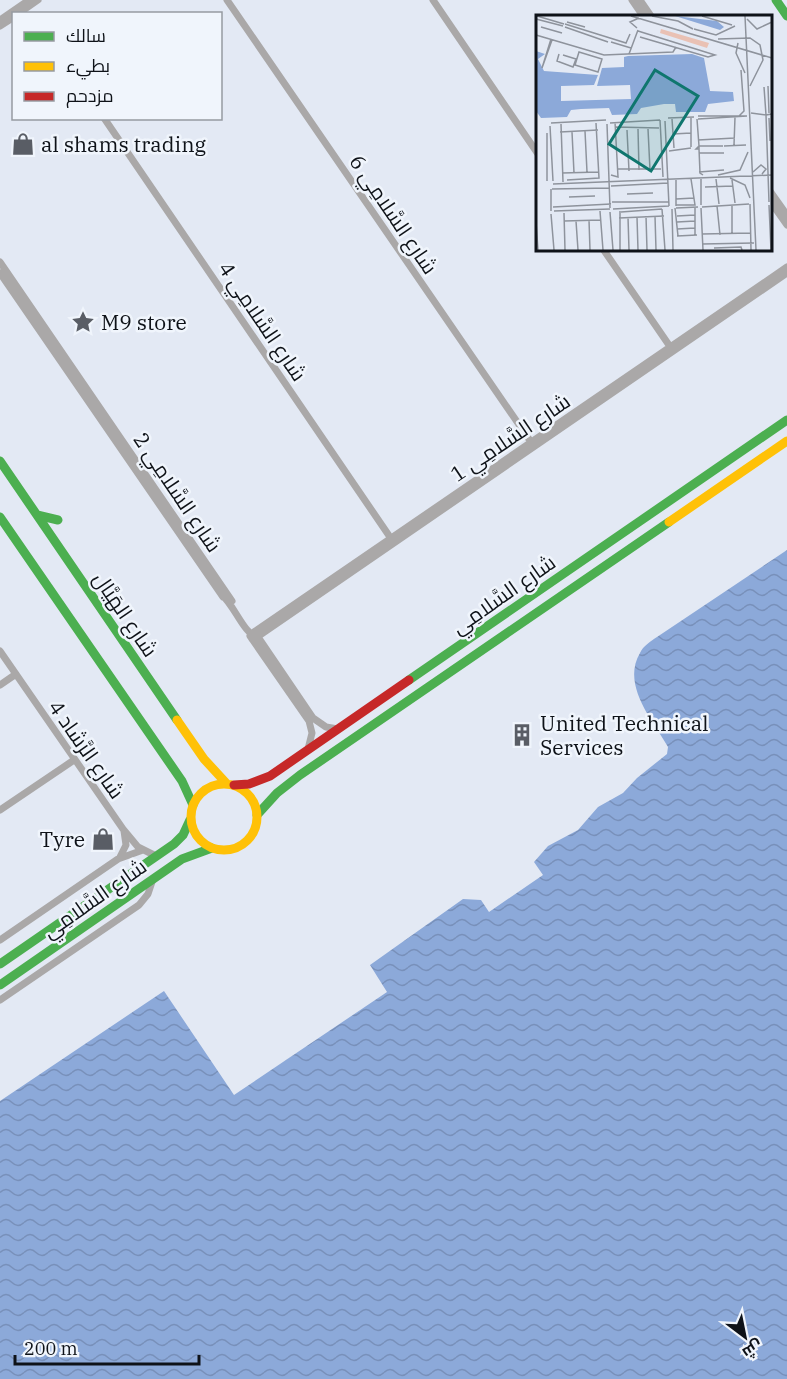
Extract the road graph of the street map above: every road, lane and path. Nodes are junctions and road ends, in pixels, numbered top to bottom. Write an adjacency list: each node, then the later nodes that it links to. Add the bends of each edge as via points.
1 (38, 0): 7 (street)
2 (227, 0): 25 (street, شارع السَّلامِي 6)
3 (433, 0): 12 (street)
4 (632, 0): 8 (street)
5 (640, 0): 9 (street)
6 (776, 0): 10 (street)
7 (29, 6)
8 (642, 15)
9 (650, 15)
10 (787, 16)
11 (105, 120): 30 (street, شارع السَّلامِي 4)
12 (536, 151)
13 (772, 192): 15 (street)
14 (772, 202): 16 (street)
15 (787, 215)
16 (787, 225)
17 (604, 250): 22 (street)
18 (0, 262): 31 (street, شارع السَّلامِي 2)
19 (787, 267): 22 (street, شارع السَّلامِي 1)
20 (0, 273): 31 (street, شارع السَّلامِي 2, via 222,596)
21 (787, 273): 22 (street, شارع السَّلامِي 1)
22 (672, 349): 25 (street, شارع السَّلامِي 1)
23 (787, 420): 35 (street, شارع السَّلامِي)
24 (787, 441): 41 (street, شارع السَّلامِي, via 300,775)
25 (533, 445): 30 (street, شارع السَّلامِي 1)
26 (0, 461): 27 (street, شارع الهَيَّال)
27 (37, 515): 29 (street); 38 (street, شارع الهَيَّال, via 204,759)
28 (0, 517): 39 (street, via 182,781)
29 (58, 520)
30 (393, 540): 31 (street, شارع السَّلامِي 1)
31 (254, 636): 35 (street, شارع السَّلامِي 2, via 313,718); 36 (street, شارع السَّلامِي 2, via 309,721 312,733)
32 (0, 651): 33 (street, شارع الرَّشاد 4)
33 (16, 674): 34 (street); 37 (street, شارع الرَّشاد 4)
34 (0, 685)
35 (338, 729): 36 (street, شارع السَّلامِي)
36 (308, 749): 38 (street, شارع السَّلامِي, via 263,779)
37 (74, 760): 40 (street); 43 (street, شارع الرَّشاد 4)
38 (231, 784): 39 (street, via 203,791); 41 (street, via 247,793)
39 (193, 805): 42 (street)
40 (0, 810)
41 (257, 816): 44 (street, via 254,830 244,843 230,850)
42 (190, 820): 44 (street, via 197,837); 46 (street, شارع السَّلامِي, via 183,835)
43 (123, 829): 45 (street, شارع الرَّشاد 4); 47 (street, via 126,845)
44 (212, 848): 48 (street, شارع السَّلامِي, via 182,859)
45 (143, 850): 46 (street, شارع الرَّشاد 4); 47 (street)
46 (156, 856): 50 (street, شارع السَّلامِي)
47 (118, 859): 49 (street)
48 (154, 878): 51 (street, شارع السَّلامِي); 52 (street, via 139,905)
49 (0, 940)
50 (0, 964)
51 (0, 985)
52 (0, 1000)

